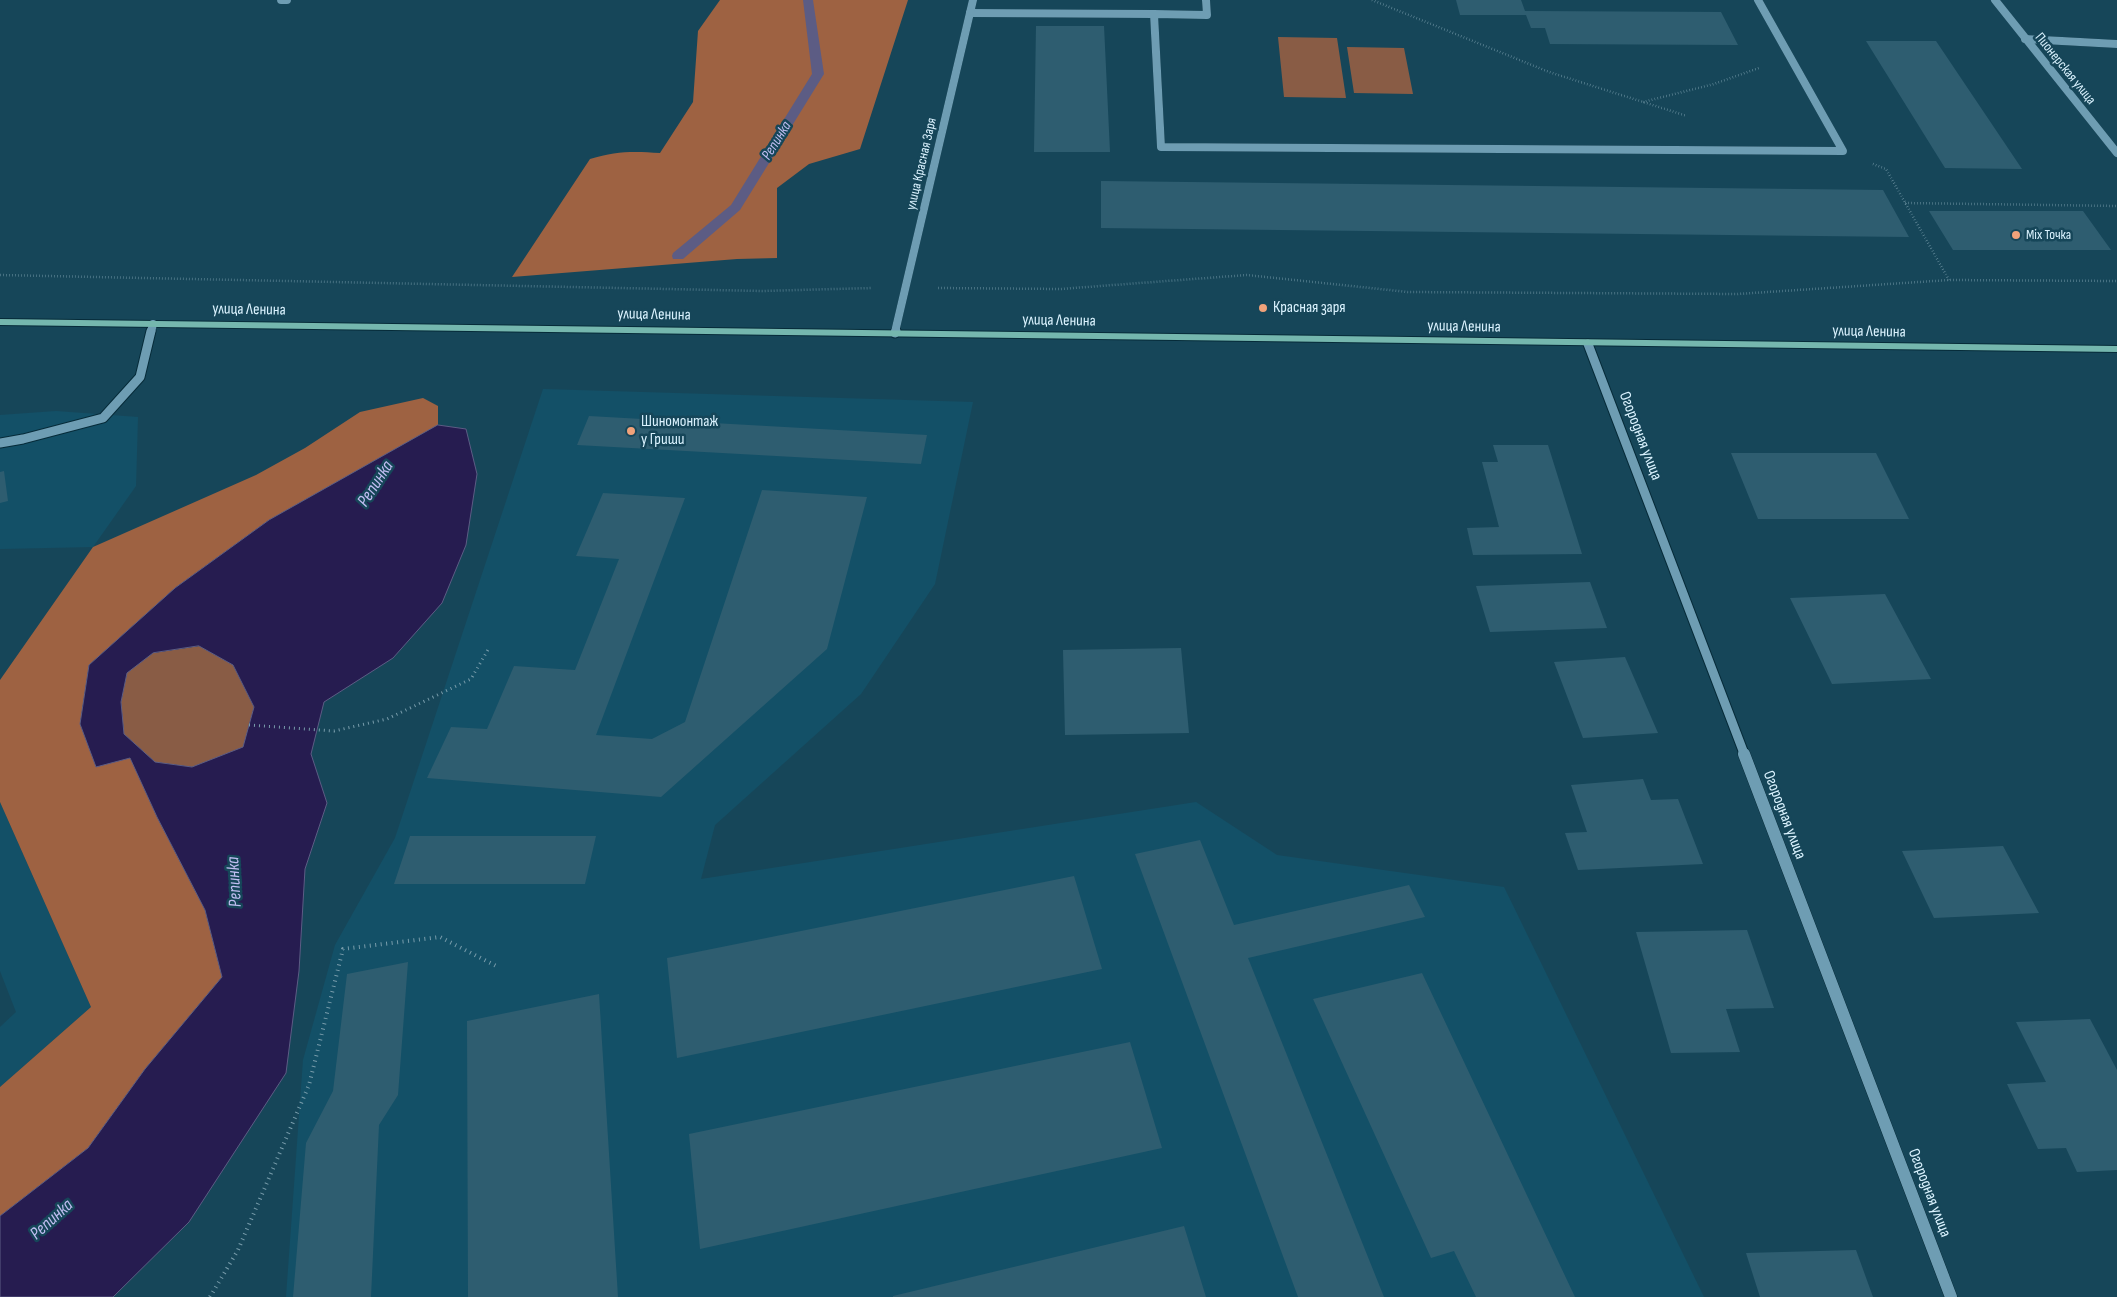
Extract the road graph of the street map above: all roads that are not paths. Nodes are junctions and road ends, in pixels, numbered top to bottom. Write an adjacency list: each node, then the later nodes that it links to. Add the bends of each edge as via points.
1 (281, 0): 2 (street)
2 (288, 0)
3 (973, 0): 7 (street, улица Красная Заря)
4 (1206, 0): 8 (street, via 1207,15)
5 (1758, 0): 8 (street, via 1843,151 1161,147)
6 (1995, 0): 9 (street, Пионерская улица)
7 (970, 13): 8 (street); 14 (street, улица Красная Заря)
8 (1154, 14)
9 (2025, 39): 10 (street); 11 (street, Пионерская улица)
10 (2117, 44)
11 (2117, 153)
12 (0, 322): 13 (main road, улица Ленина)
13 (153, 324): 14 (main road, улица Ленина); 17 (street, via 140,377 103,418)
14 (895, 333): 15 (main road, улица Ленина)
15 (1588, 344): 16 (main road, улица Ленина); 18 (street, Огородная улица)
16 (2117, 349)
17 (0, 443)
18 (1951, 1297)

